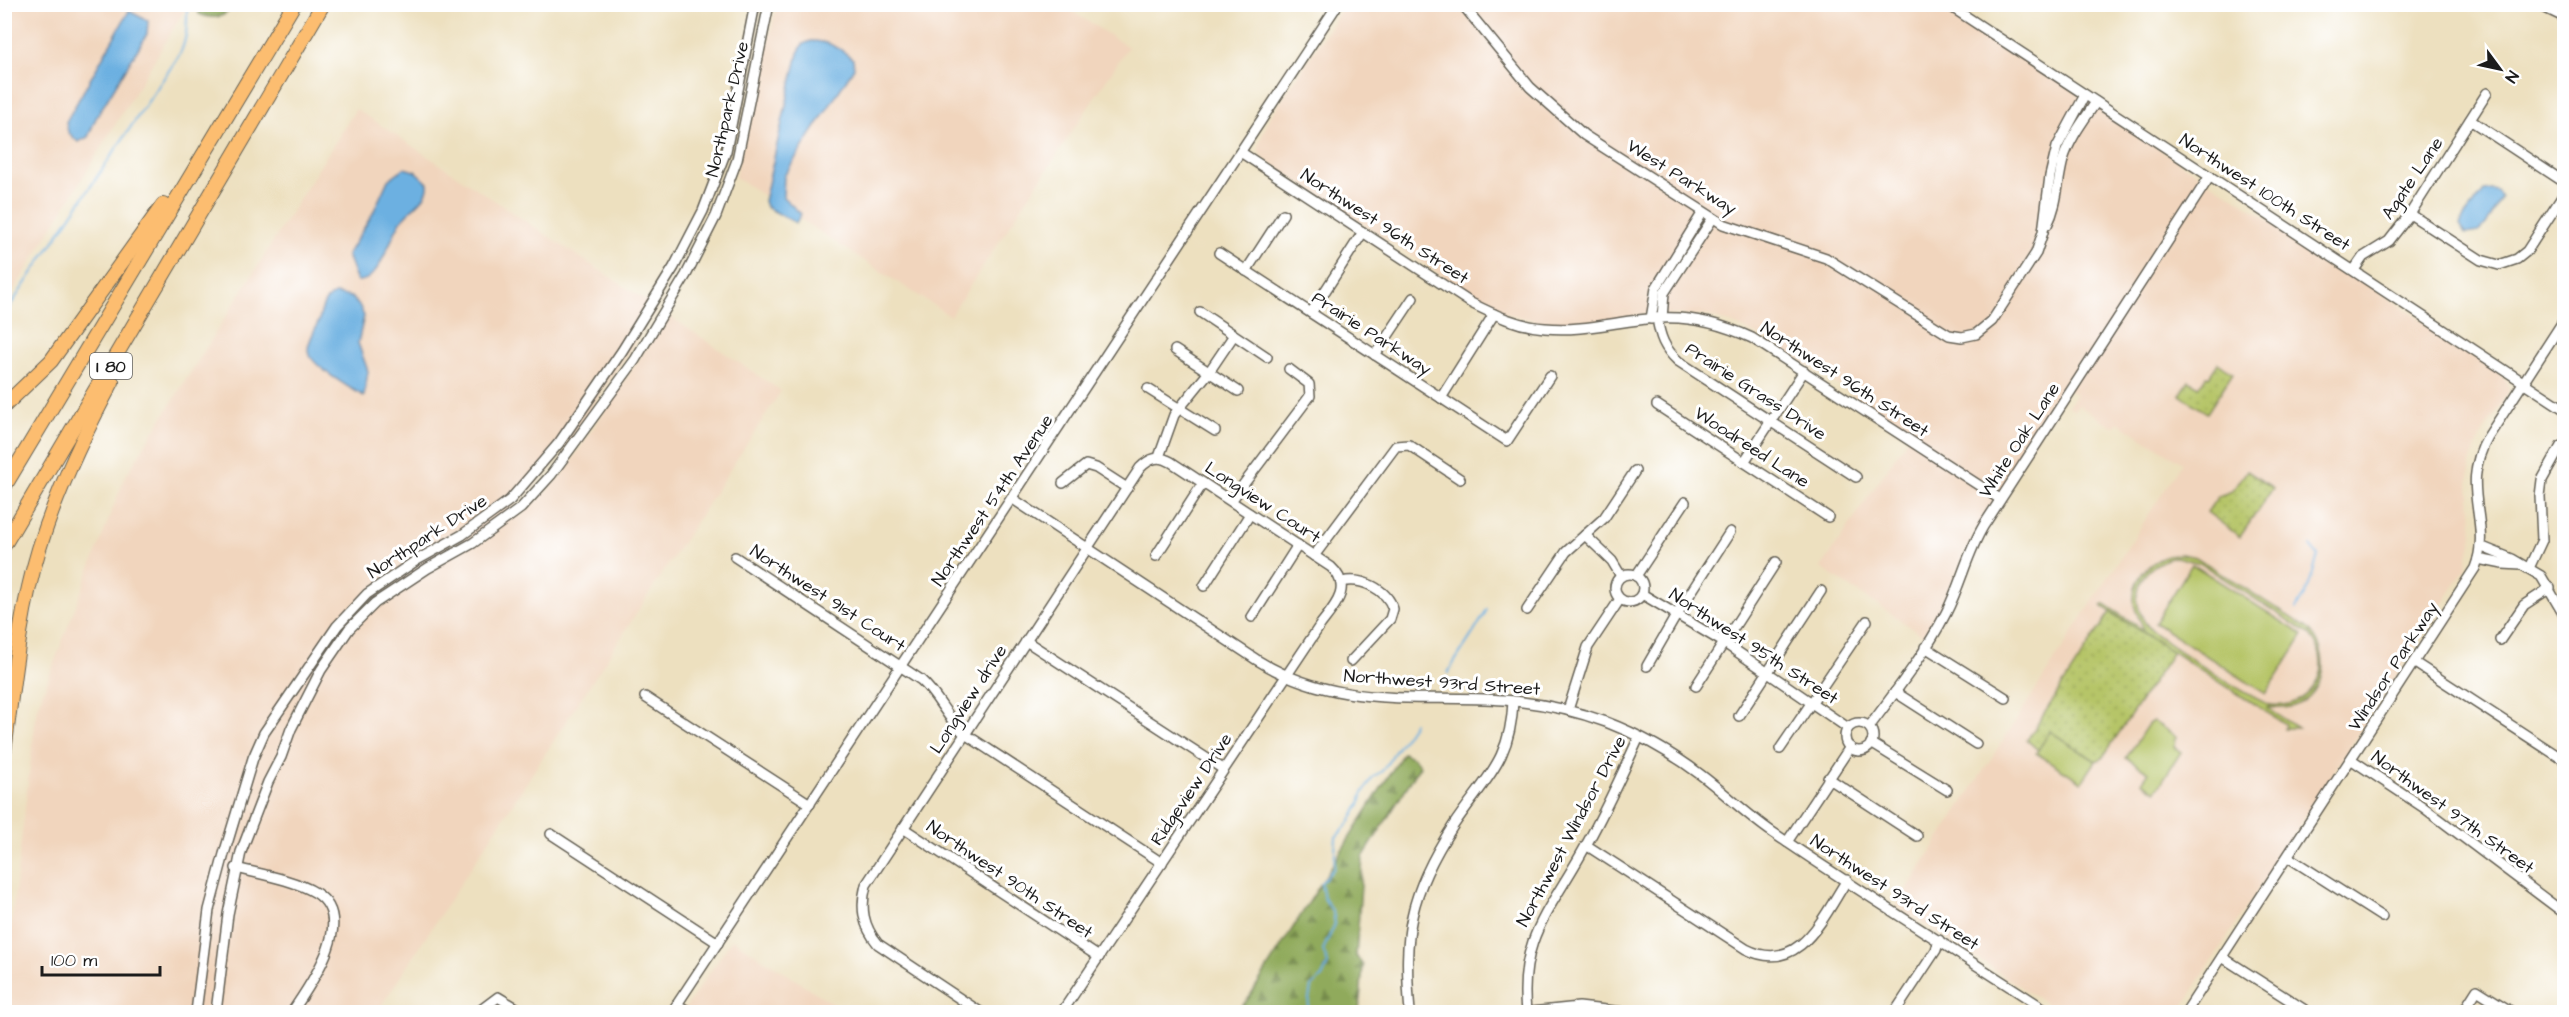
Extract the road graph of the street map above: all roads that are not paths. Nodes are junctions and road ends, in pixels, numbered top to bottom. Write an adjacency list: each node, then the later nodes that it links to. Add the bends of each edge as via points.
1 (294, 4): 14 (highway, I 80)
2 (323, 4): 18 (highway, I 80)
3 (755, 4): 20 (street, Northpark Drive, via 726,151)
4 (769, 4): 24 (street, Northpark Drive, via 737,160)
5 (1338, 4): 15 (street, Northwest 54th Avenue)
6 (1462, 4): 21 (street, West Parkway, via 1530,87 1560,115 1584,135)
7 (1947, 4): 11 (street, Northwest 100th Street)
8 (2537, 4): 9 (street)
9 (2565, 16)
10 (2487, 93): 13 (street, Agate Lane)
11 (2085, 95): 12 (street, Northwest 100th Street); 27 (street, West Parkway, via 2052,162)
12 (2096, 102): 16 (street, Northwest 100th Street); 27 (street, West Parkway, via 2063,159 2055,206)
13 (2470, 120): 17 (street); 23 (street, Agate Lane)
14 (217, 130): 50 (highway, via 51,361); 63 (highway, I 80)
15 (1242, 153): 26 (street, Northwest 96th Street); 65 (street, Northwest 54th Avenue)
16 (2210, 176): 29 (street, Northwest 100th Street); 66 (street, White Oak Lane)
17 (2565, 182)
18 (216, 186): 73 (highway, I 80); 122 (highway, via 80,442 54,507 25,607)
19 (2565, 194): 23 (street, via 2527,251 2499,266 2481,260)
20 (703, 211): 24 (street); 145 (street, Northpark Drive, via 651,307 540,467 488,518 367,594 337,626 264,733 212,899)
21 (1703, 212): 25 (street, West Parkway); 35 (street, via 1656,288)
22 (1283, 214): 30 (street)
23 (2410, 214): 29 (street, Agate Lane, via 2389,241 2363,257)
24 (716, 216): 136 (street, Northpark Drive, via 635,360 536,492 499,526 375,603 349,629 321,670 291,729)
25 (1713, 218): 27 (street, West Parkway, via 1735,229 1826,258 1932,326 1962,337 1976,334 1992,321 2036,254); 35 (street, via 1664,293)
26 (1363, 232): 33 (street); 34 (street, Northwest 96th Street)
27 (2043, 232)
28 (1219, 253): 30 (street, Prairie Parkway)
29 (2354, 270): 45 (street, Northwest 100th Street)
30 (1246, 271): 33 (street, Prairie Parkway)
31 (1413, 298): 39 (street)
32 (1200, 312): 37 (street)
33 (1311, 313): 39 (street, Prairie Parkway)
34 (1494, 314): 35 (street, Northwest 96th Street, via 1544,328 1579,329); 48 (street)
35 (1657, 318): 42 (street, Northwest 96th Street, via 1699,320 1735,330); 53 (street, Prairie Grass Drive, via 1662,342 1678,361)
36 (2565, 320): 45 (street, Windsor Parkway)
37 (1234, 335): 40 (street); 43 (street)
38 (1175, 350): 43 (street)
39 (1375, 355): 48 (street, Prairie Parkway)
40 (1267, 357)
41 (1288, 369): 67 (street, Longview Court, via 1310,384 1310,396)
42 (1804, 371): 53 (street); 66 (street, Northwest 96th Street)
43 (1209, 372): 47 (street); 51 (street)
44 (1550, 376): 48 (street, Prairie Parkway, via 1507,441)
45 (2524, 382): 52 (street, Northwest 100th Street); 75 (street, Windsor Parkway, via 2478,458 2474,484)
46 (1148, 389): 51 (street)
47 (1238, 391)
48 (1441, 398)
49 (1657, 405): 57 (street, Woodreed Lane)
50 (4, 406)
51 (1179, 409): 54 (street); 56 (street, via 1169,425)
52 (2565, 409)
53 (1771, 421): 57 (street); 59 (street, Prairie Grass Drive)
54 (1215, 431)
55 (2561, 446): 82 (street, via 2541,480 2542,540)
56 (1160, 458): 62 (street, Longview Court); 64 (street, Longview drive, via 1147,460)
57 (1744, 462): 70 (street, Woodreed Lane)
58 (1635, 471): 72 (street, via 1604,518)
59 (1856, 477)
60 (1460, 479): 78 (street, Longview Court, via 1408,445 1396,446)
61 (1063, 483): 64 (street, via 1086,465)
62 (1203, 483): 67 (street, Longview Court); 77 (street, Longview Court)
63 (4, 487)
64 (1127, 488): 76 (street, Longview drive)
65 (1013, 499): 76 (street, Northwest 93rd Street); 102 (street, Northwest 54th Avenue)
66 (2000, 499): 99 (street, White Oak Lane, via 1974,541 1946,614)
67 (1231, 501): 69 (street, Longview Court)
68 (1685, 502): 84 (street)
69 (1250, 513): 74 (street, Longview Court); 86 (street, Longview Court)
70 (1828, 517)
71 (1730, 532): 92 (street)
72 (1585, 535): 83 (street); 91 (street, via 1566,552)
73 (4, 545)
74 (1298, 545): 78 (street, Longview Court); 94 (street, Longview Court)
75 (2480, 546): 80 (street, Windsor Parkway); 82 (street)
76 (1087, 549): 97 (street, Longview drive); 105 (street, Northwest 93rd Street)
77 (1156, 556)
78 (1314, 556): 85 (street, Longview Court, via 1336,571)
79 (735, 557): 102 (street, Northwest 91st Court)
80 (2478, 559): 82 (street); 101 (street, Windsor Parkway, via 2470,578)
81 (1776, 561): 98 (street)
82 (2525, 567): 87 (street, via 2541,576)
83 (1622, 576): 84 (street); 90 (street, via 1615,587)
84 (1636, 576): 89 (street, via 1643,586)
85 (1342, 582): 100 (street, via 1356,580 1372,586 1393,609 1390,620); 105 (street, Ridgeview Drive, via 1340,598)
86 (1204, 586)
87 (2550, 588): 93 (street); 96 (street, via 2524,605)
88 (1821, 591): 104 (street)
89 (1642, 594): 90 (street, via 1634,601); 92 (street, Northwest 95th Street)
90 (1620, 599): 112 (street, via 1588,647)
91 (1527, 610)
92 (1677, 614): 98 (street, Northwest 95th Street); 103 (street)
93 (2565, 615)
94 (1252, 617)
95 (1867, 621): 111 (street)
96 (2500, 640)
97 (1026, 641): 116 (street, Longview drive); 125 (street)
98 (1723, 642): 104 (street, Northwest 95th Street); 106 (street)
99 (1925, 647): 107 (street, White Oak Lane); 109 (street)
100 (1351, 662)
101 (2415, 663): 123 (street, Windsor Parkway); 124 (street)
102 (902, 666): 116 (street, Northwest 91st Court, via 930,688 949,718); 128 (street, Northwest 54th Avenue)
103 (1647, 666)
104 (1769, 671): 111 (street, Northwest 95th Street); 113 (street)
105 (1286, 676): 110 (street, Northwest 93rd Street, via 1327,690 1366,697); 125 (street, Ridgeview Drive)
106 (1696, 686)
107 (1895, 692): 114 (street, White Oak Lane); 119 (street)
108 (645, 697): 128 (street)
109 (2006, 698)
110 (1513, 701): 112 (street, Northwest 93rd Street); 153 (street, via 1501,760 1433,860 1417,898 1406,958)
111 (1814, 702): 115 (street, Northwest 95th Street); 121 (street)
112 (1569, 711): 117 (street, Northwest 93rd Street)
113 (1739, 716)
114 (1869, 727): 115 (street, via 1858,723); 118 (street)
115 (1848, 728): 120 (street, via 1845,738)
116 (965, 734): 129 (street, Longview drive); 135 (street, Northwest 91st Court)
117 (1639, 737): 132 (street, Northwest 93rd Street, via 1679,759); 133 (street, Northwest Windsor Drive)
118 (1871, 742): 120 (street, via 1862,750); 127 (street)
119 (1976, 744)
120 (1850, 747): 126 (street)
121 (1780, 749)
122 (4, 752)
123 (2352, 759): 134 (street, Windsor Parkway); 138 (street, Northwest 97th Street)
124 (2565, 760)
125 (1223, 769): 135 (street, Ridgeview Drive)
126 (1828, 778): 131 (street); 132 (street)
127 (1947, 790)
128 (810, 804): 141 (street, Northwest 54th Avenue)
129 (903, 828): 142 (street, Northwest 90th Street); 151 (street, Longview drive, via 863,895 866,926 888,952)
130 (551, 834): 141 (street)
131 (1917, 836)
132 (1787, 842): 137 (street, Northwest 93rd Street)
133 (1586, 845): 137 (street, via 1746,949 1763,955 1784,955 1801,946); 154 (street, Northwest Windsor Drive, via 1533,938 1525,979)
134 (2288, 857): 139 (street); 143 (street, Windsor Parkway)
135 (1162, 863): 142 (street, Ridgeview Drive)
136 (236, 868): 146 (street, Northpark Drive); 147 (street, via 310,890 321,897 330,915 331,939 326,956)
137 (1847, 880): 140 (street, Northwest 93rd Street)
138 (2565, 913)
139 (2382, 917)
140 (1939, 940): 157 (street); 158 (street, Northwest 93rd Street)
141 (718, 943): 144 (street, Northwest 54th Avenue)
142 (1099, 957): 152 (street, Ridgeview Drive)
143 (2222, 957): 159 (street, Windsor Parkway); 160 (street)
144 (675, 1009): 150 (street)
145 (196, 1012)
146 (216, 1012)
147 (292, 1012)
148 (478, 1012): 149 (street, via 498,997)
149 (523, 1012)
150 (690, 1012)
151 (980, 1012)
152 (1062, 1012)
153 (1410, 1012)
154 (1526, 1012)
155 (1531, 1012): 156 (street, via 1579,1007)
156 (1623, 1012)
157 (1895, 1012)
158 (2049, 1012)
159 (2186, 1012)
160 (2308, 1012)
161 (2463, 1012): 162 (street, via 2477,990)
162 (2512, 1012)

